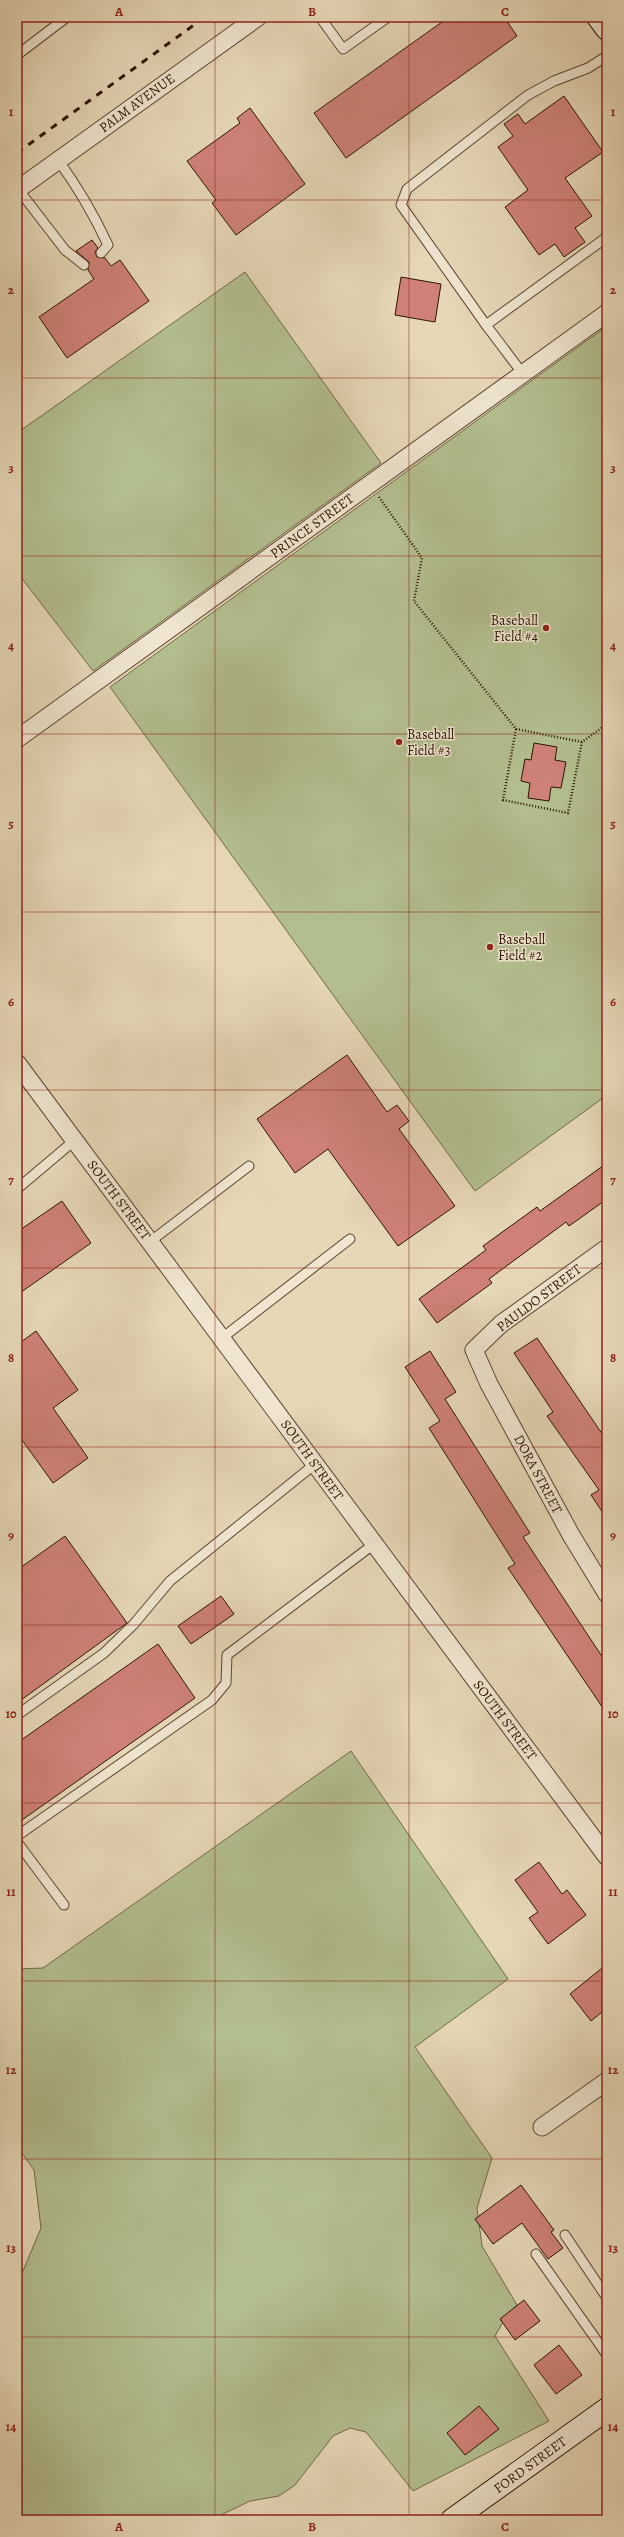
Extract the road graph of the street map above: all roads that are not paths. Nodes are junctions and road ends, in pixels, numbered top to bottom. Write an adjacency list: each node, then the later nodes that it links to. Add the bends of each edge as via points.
1 (67, 17): 7 (lane)
2 (258, 17): 9 (street, PALM AVENUE)
3 (320, 17): 4 (lane, via 343,49)
4 (388, 17)
5 (598, 17): 6 (street)
6 (607, 29)
7 (17, 55)
8 (607, 56): 15 (lane, via 588,68 554,81 528,95 407,189 401,205)
9 (58, 160): 10 (street, PALM AVENUE); 12 (lane, via 72,179 108,245)
10 (17, 189): 13 (lane, via 65,250)
11 (607, 237): 15 (lane)
12 (102, 253)
13 (84, 265)
14 (607, 313): 16 (street, PRINCE STREET)
15 (486, 325): 16 (lane)
16 (523, 374): 17 (street, PRINCE STREET)
17 (17, 739)
18 (17, 1063): 19 (street, SOUTH STREET)
19 (75, 1140): 21 (lane); 23 (street, SOUTH STREET)
20 (249, 1166): 23 (lane)
21 (17, 1189)
22 (350, 1239): 25 (lane)
23 (151, 1241): 25 (street, SOUTH STREET)
24 (607, 1248): 26 (street, PAULDO STREET, via 502,1324)
25 (222, 1338): 27 (street, SOUTH STREET)
26 (474, 1350): 29 (street, DORA STREET, via 489,1384)
27 (315, 1464): 28 (street, SOUTH STREET); 30 (lane, via 170,1581 133,1625 104,1653)
28 (374, 1544): 31 (lane, via 227,1655 226,1683 212,1700); 33 (street, SOUTH STREET)
29 (607, 1594)
30 (17, 1715)
31 (17, 1836)
32 (17, 1842): 34 (lane)
33 (607, 1857)
34 (64, 1905)
35 (607, 2081): 36 (street)
36 (542, 2128)
37 (565, 2235): 39 (lane)
38 (536, 2254): 40 (lane)
39 (607, 2298)
40 (607, 2355)
41 (607, 2409): 42 (street, FORD STREET)
42 (458, 2518)

